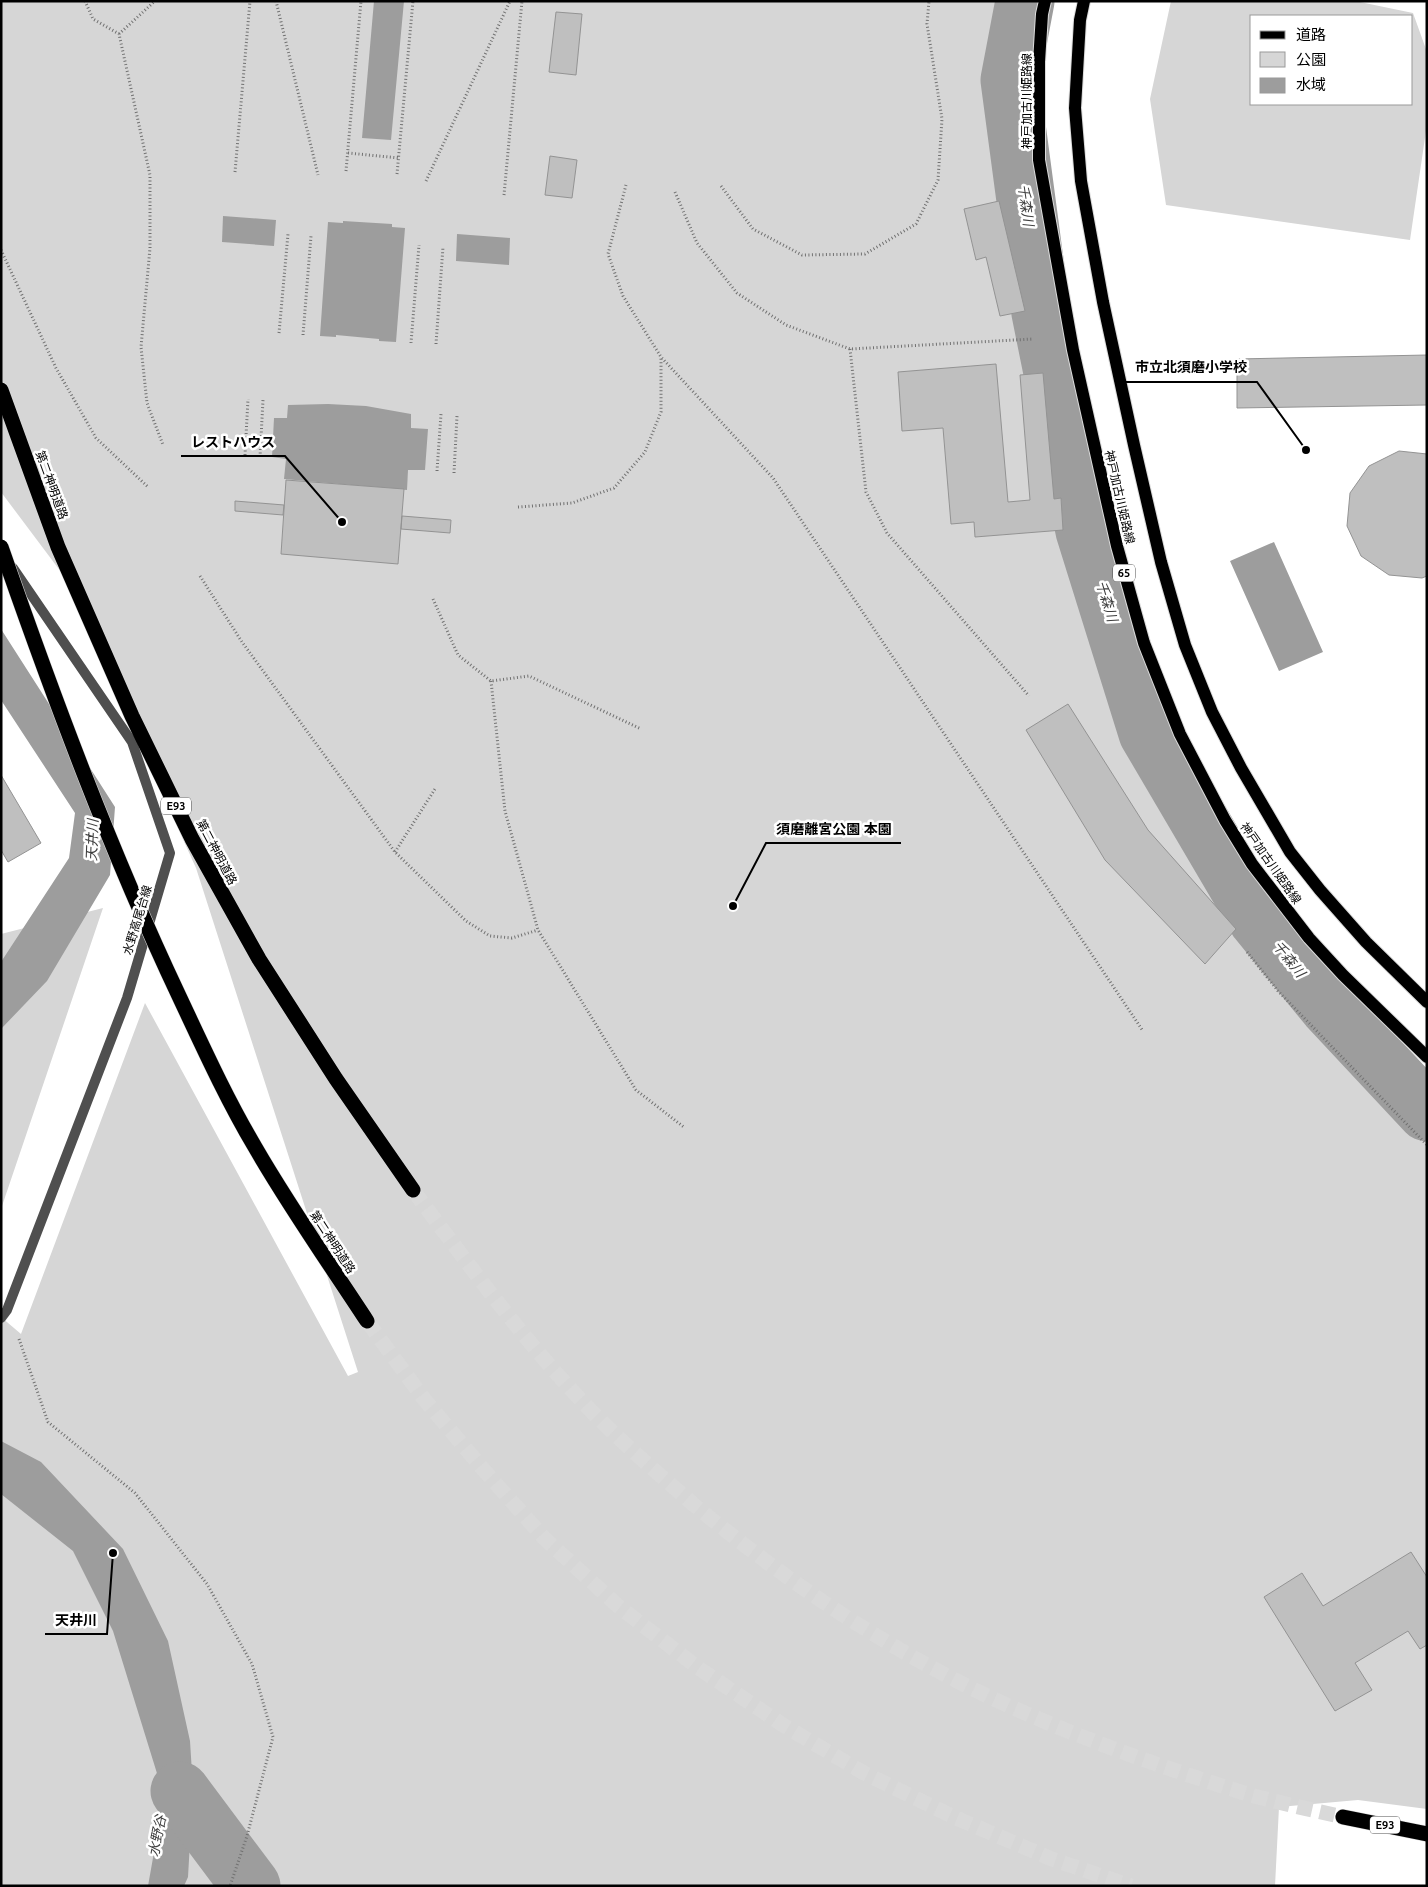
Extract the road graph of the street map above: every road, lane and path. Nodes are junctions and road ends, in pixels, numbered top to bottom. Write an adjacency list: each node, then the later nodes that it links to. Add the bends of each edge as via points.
1 (85, 1): 12 (path, via 93,19)
2 (155, 1): 12 (path)
3 (250, 1): 16 (path)
4 (276, 1): 17 (path)
5 (361, 1): 13 (path)
6 (413, 1): 14 (path)
7 (510, 1): 19 (path)
8 (522, 1): 23 (path)
9 (929, 1): 21 (path, via 927,24 942,119 938,180 916,224 865,254 802,255 753,229)
10 (1045, 1): 61 (main road, 神戸加古川姫路線 / 65, via 1039,62 1039,160 1075,360 1117,546 1144,643 1188,751 1252,864 1309,938)
11 (1084, 1): 59 (main road, 神戸加古川姫路線, via 1075,108 1081,181 1138,463 1185,645 1216,720 1290,852 1340,912)
12 (119, 34): 41 (path, via 150,175 150,248 141,347 147,403)
13 (348, 153): 14 (path); 15 (path)
14 (399, 158): 18 (path)
15 (346, 171)
16 (235, 172)
17 (318, 174)
18 (397, 174)
19 (426, 181)
20 (626, 185): 35 (path, via 608,254 623,296)
21 (721, 186)
22 (675, 192): 34 (path, via 697,243 737,293 786,325)
23 (504, 195)
24 (288, 234): 29 (path)
25 (311, 236): 30 (path)
26 (419, 246): 32 (path)
27 (444, 247): 33 (path)
28 (1, 250): 46 (path, via 56,368 96,438)
29 (280, 333)
30 (304, 334)
31 (1033, 339): 34 (path)
32 (411, 343)
33 (436, 344)
34 (850, 349): 53 (path, via 866,492 887,533)
35 (661, 357): 47 (path, via 661,412 645,452 614,488 572,503); 60 (path, via 773,478)
36 (1, 390): 64 (highway, 第二神明道路 / E93, via 58,546 132,716 192,839 259,959)
37 (248, 399): 42 (path)
38 (263, 400): 43 (path)
39 (441, 414): 44 (path)
40 (458, 416): 45 (path)
41 (163, 445)
42 (245, 456)
43 (260, 456)
44 (437, 471)
45 (454, 473)
46 (148, 487)
47 (518, 507)
48 (1, 547): 66 (highway, 第二神明道路, bridge, via 54,696 158,952 254,1146)
49 (1, 551): 65 (street, 水野高尾台線, via 132,742 170,854 127,998 11,1301)
50 (200, 576): 56 (path, via 242,642)
51 (433, 599): 52 (path, via 458,655)
52 (491, 681): 54 (path, via 529,676); 57 (path, via 505,811)
53 (1028, 696)
54 (641, 729)
55 (435, 789): 56 (path)
56 (395, 852): 57 (path, via 466,921 490,936 512,938)
57 (538, 930): 62 (path, via 636,1090)
58 (1247, 952): 63 (path, via 1278,991)
59 (1427, 1002)
60 (1143, 1031)
61 (1427, 1057)
62 (685, 1128)
63 (1427, 1145)
64 (413, 1190)
65 (1, 1318)
66 (366, 1321)
67 (19, 1340): 70 (path, via 48,1422 135,1493 207,1584 252,1664 273,1736 247,1836)
68 (1342, 1816): 69 (highway, E93)
69 (1427, 1834)
70 (230, 1886)

